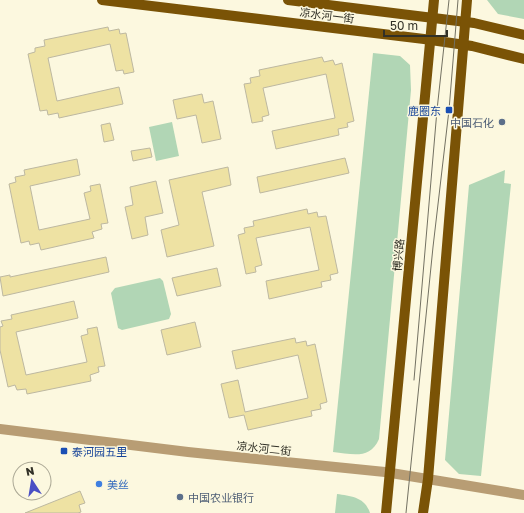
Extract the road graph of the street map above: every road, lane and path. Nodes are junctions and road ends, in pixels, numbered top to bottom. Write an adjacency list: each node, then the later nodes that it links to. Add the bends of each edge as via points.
1 (102, 0): 8 (main road, 凉水河一街)
2 (288, 0): 5 (main road, 凉水河一街)
3 (434, 0): 5 (main road, 博兴路)
4 (467, 0): 6 (main road)
5 (433, 18): 6 (main road, 凉水河一街); 8 (main road, 博兴路)
6 (465, 22): 7 (main road, 凉水河一街); 9 (main road)
7 (524, 35)
8 (430, 40): 9 (main road, 凉水河一街); 12 (main road, 博兴路)
9 (464, 45): 10 (main road, 凉水河一街); 13 (main road)
10 (524, 59)
11 (0, 429): 12 (street, 凉水河二街)
12 (390, 473): 13 (street, 凉水河二街); 15 (main road, 博兴路)
13 (428, 479): 14 (street, 凉水河二街); 16 (main road)
14 (524, 495)
15 (386, 513)
16 (424, 513)

